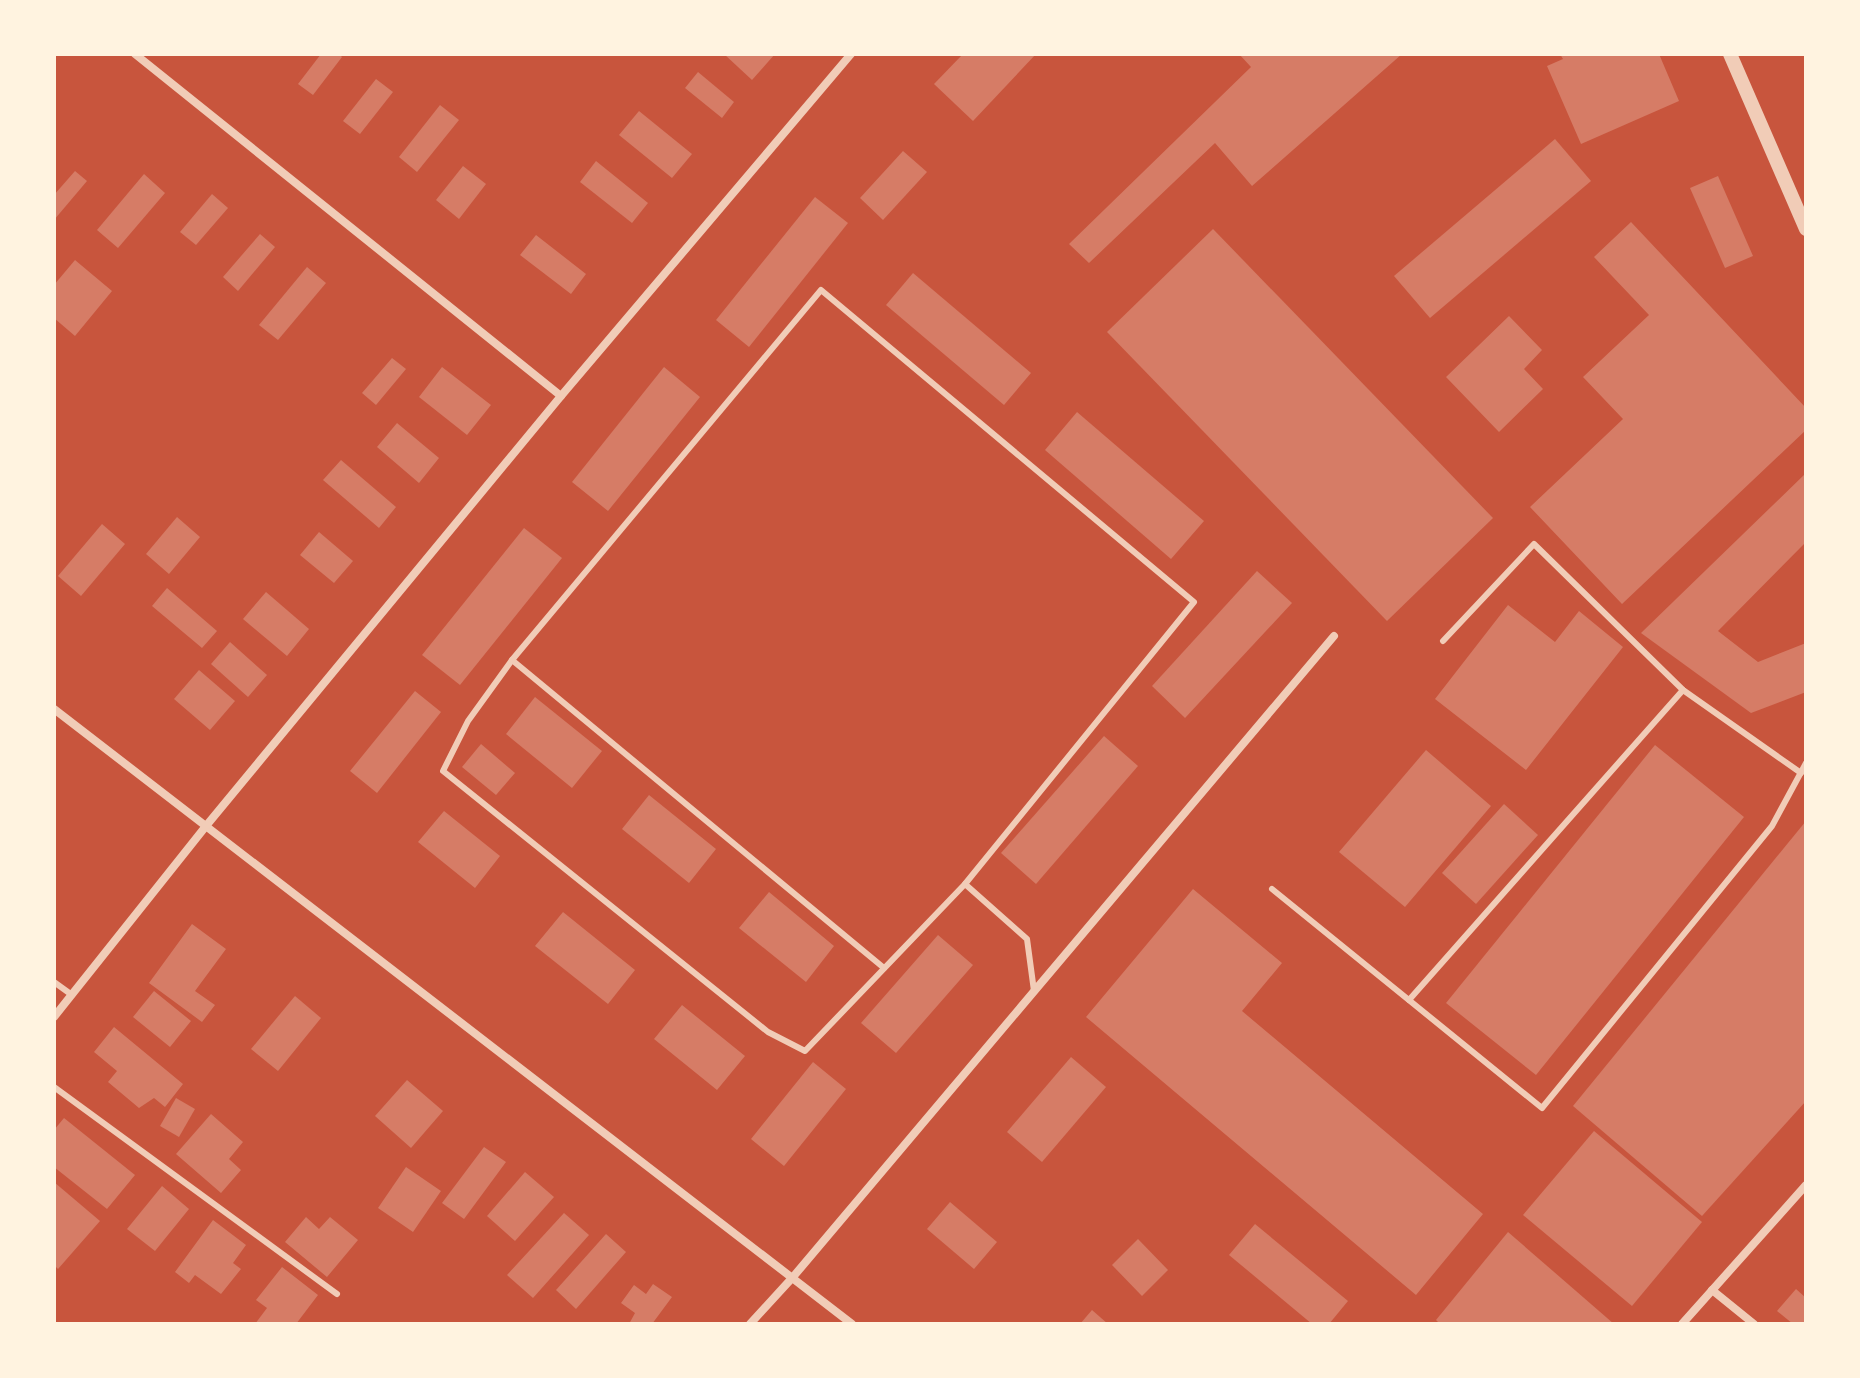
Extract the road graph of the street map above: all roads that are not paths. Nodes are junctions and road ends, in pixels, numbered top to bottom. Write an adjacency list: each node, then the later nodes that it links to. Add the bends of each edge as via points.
1 (135, 54): 5 (street)
2 (851, 54): 5 (street)
3 (1730, 54): 4 (street)
4 (1806, 229)
5 (561, 396): 13 (street)
6 (1334, 636): 18 (street)
7 (1443, 641): 9 (lane, via 1534,544)
8 (512, 660): 14 (lane, via 821,290 1194,602); 16 (lane); 16 (lane, via 468,721 443,771 768,1032 805,1051)
9 (1683, 690): 12 (lane); 20 (lane)
10 (54, 709): 13 (street)
11 (1806, 763): 12 (lane)
12 (1801, 773): 20 (lane, via 1772,826 1542,1108)
13 (206, 826): 19 (street); 24 (street)
14 (965, 884): 16 (lane); 18 (lane, via 1027,939)
15 (1272, 889): 20 (lane)
16 (884, 968)
17 (54, 982): 19 (lane)
18 (1034, 991): 24 (street)
19 (72, 995): 21 (street)
20 (1409, 1000)
21 (54, 1017)
22 (54, 1087): 26 (lane)
23 (1806, 1185): 25 (street)
24 (793, 1277): 27 (street); 28 (street)
25 (1712, 1290): 29 (street); 30 (street)
26 (337, 1294)
27 (750, 1324)
28 (852, 1324)
29 (1682, 1324)
30 (1754, 1324)

